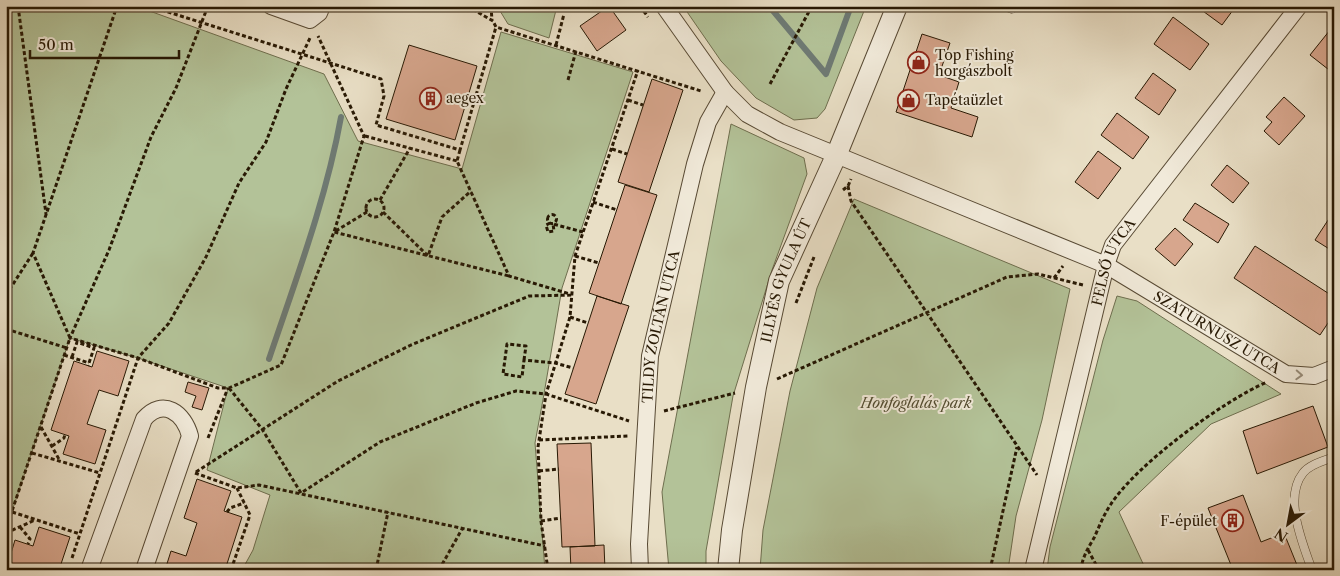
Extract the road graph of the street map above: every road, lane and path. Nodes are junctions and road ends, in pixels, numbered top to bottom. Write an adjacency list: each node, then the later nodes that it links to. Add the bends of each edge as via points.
1 (18, 6): 47 (path)
2 (117, 6): 47 (path)
3 (149, 6): 15 (path)
4 (208, 6): 18 (path)
5 (271, 6): 19 (street)
6 (322, 6): 19 (street)
7 (467, 6): 17 (path)
8 (491, 6): 17 (path)
9 (664, 6): 28 (street)
10 (812, 6): 27 (path)
11 (897, 6): 36 (street, ILLYÉS GYULA ÚT)
12 (1004, 6): 13 (lane, via 1012,9)
13 (1013, 6)
14 (1299, 6): 56 (street, FELSŐ UTCA, via 1113,245)
15 (157, 8): 18 (path)
16 (564, 14): 21 (path)
17 (493, 22): 20 (path)
18 (203, 23): 23 (path); 66 (path, via 176,88 150,137 112,241)
19 (312, 24): 23 (path); 24 (path)
20 (496, 27): 21 (path); 34 (path)
21 (556, 45): 22 (path)
22 (576, 51): 25 (path); 26 (path)
23 (302, 55): 24 (path); 70 (path, via 266,142 239,183 206,257 169,323)
24 (333, 65): 34 (path, via 381,79 384,96 376,125); 49 (path, via 364,136)
25 (638, 70): 28 (path); 29 (path)
26 (568, 80)
27 (770, 84)
28 (723, 94): 36 (street, via 748,114 780,132); 82 (street, TILDY ZOLTÁN UTCA, via 708,122 695,164 665,289 650,356)
29 (628, 100): 30 (path); 33 (path)
30 (643, 105)
31 (365, 136): 32 (path)
32 (410, 148): 37 (path); 42 (path)
33 (612, 149): 35 (path); 43 (path)
34 (460, 150): 37 (path)
35 (627, 154)
36 (836, 156): 38 (street, SZATURNUSZ UTCA); 39 (path); 78 (street, ILLYÉS GYULA ÚT, via 779,282)
37 (457, 161): 40 (path)
38 (856, 164): 39 (path); 56 (street, SZATURNUSZ UTCA)
39 (848, 186): 41 (path); 62 (path, via 851,201)
40 (470, 191): 53 (path, via 442,217); 57 (path)
41 (840, 193)
42 (380, 200): 45 (path, via 369,201); 46 (path, via 384,204)
43 (593, 202): 44 (path); 50 (path)
44 (617, 210)
45 (367, 212): 46 (path, via 376,217); 49 (path)
46 (383, 212): 53 (path)
47 (46, 214): 51 (path)
48 (551, 223): 50 (path)
49 (334, 232): 53 (path); 79 (path, via 281,365)
50 (583, 232): 54 (path)
51 (33, 253): 59 (path); 66 (path)
52 (815, 253): 61 (path)
53 (428, 256): 57 (path)
54 (575, 256): 55 (path); 60 (path)
55 (599, 263)
56 (1106, 265): 58 (street, FELSŐ UTCA); 76 (street, SZATURNUSZ UTCA)
57 (509, 276): 60 (path)
58 (1100, 290): 62 (path, via 1038,274 1007,277); 97 (street, FELSŐ UTCA)
59 (6, 295)
60 (573, 295): 63 (path); 83 (path, via 529,296 451,327 338,381)
61 (795, 306)
62 (928, 314): 77 (path); 87 (path)
63 (570, 318): 64 (path); 72 (path)
64 (588, 323)
65 (6, 329): 67 (path)
66 (70, 338): 67 (path); 70 (path)
67 (67, 348): 68 (path)
68 (64, 355): 69 (path); 81 (path)
69 (72, 357): 69 (path, via 89,364 94,348 77,342)
70 (138, 358): 79 (path, via 218,388); 94 (path)
71 (524, 360): 71 (path, via 522,377 503,374 507,344 526,346); 72 (path)
72 (555, 363): 73 (path); 80 (path)
73 (573, 368)
74 (1334, 368): 76 (street, SZATURNUSZ UTCA, one-way to 74, via 1314,376)
75 (778, 370): 77 (path)
76 (1286, 374): 113 (path, via 1253,389 1204,420 1136,475 1111,503)
77 (776, 379): 78 (path); 78 (path)
78 (765, 387): 82 (path); 122 (street, ILLYÉS GYULA ÚT, via 732,530)
79 (229, 388): 83 (path)
80 (546, 394): 82 (path); 85 (path); 96 (path, via 516,391 476,402 380,442)
81 (41, 426): 86 (path); 88 (path)
82 (646, 426): 85 (path); 121 (street, TILDY ZOLTÁN UTCA)
83 (262, 429): 92 (path); 96 (path)
84 (65, 434): 86 (path)
85 (539, 440): 93 (path)
86 (52, 446): 90 (path)
87 (1017, 446): 97 (path); 123 (path)
88 (32, 453): 90 (path); 102 (path)
89 (1334, 457): 127 (lane, via 1303,473 1295,494 1296,519)
90 (60, 461): 94 (path)
91 (559, 469): 93 (path)
92 (187, 471): 95 (path); 115 (street, via 190,436 186,422 166,408 151,411 144,419); 116 (street)
93 (539, 471): 105 (path)
94 (100, 473): 110 (path)
95 (237, 488): 96 (path, via 259,485); 98 (path)
96 (301, 493): 101 (path)
97 (1050, 494): 124 (street, FELSŐ UTCA)
98 (244, 503): 100 (path); 117 (path, via 250,515)
99 (6, 510): 102 (path)
100 (227, 512)
101 (388, 512): 108 (path); 118 (path)
102 (12, 513): 104 (path); 107 (path)
103 (561, 518): 105 (path)
104 (36, 520): 106 (path); 110 (path)
105 (541, 521): 112 (path)
106 (20, 527): 109 (path); 111 (path, via 30,540)
107 (6, 529)
108 (462, 529): 112 (path); 119 (path)
109 (6, 533)
110 (80, 534): 114 (path)
111 (28, 544)
112 (545, 546): 120 (path)
113 (1088, 550): 125 (path); 126 (path)
114 (71, 561)
115 (89, 570)
116 (144, 570)
117 (232, 570)
118 (376, 570)
119 (439, 570)
120 (548, 570)
121 (640, 570)
122 (728, 570)
123 (990, 570)
124 (1033, 570)
125 (1080, 570)
126 (1099, 570)
127 (1312, 570)

